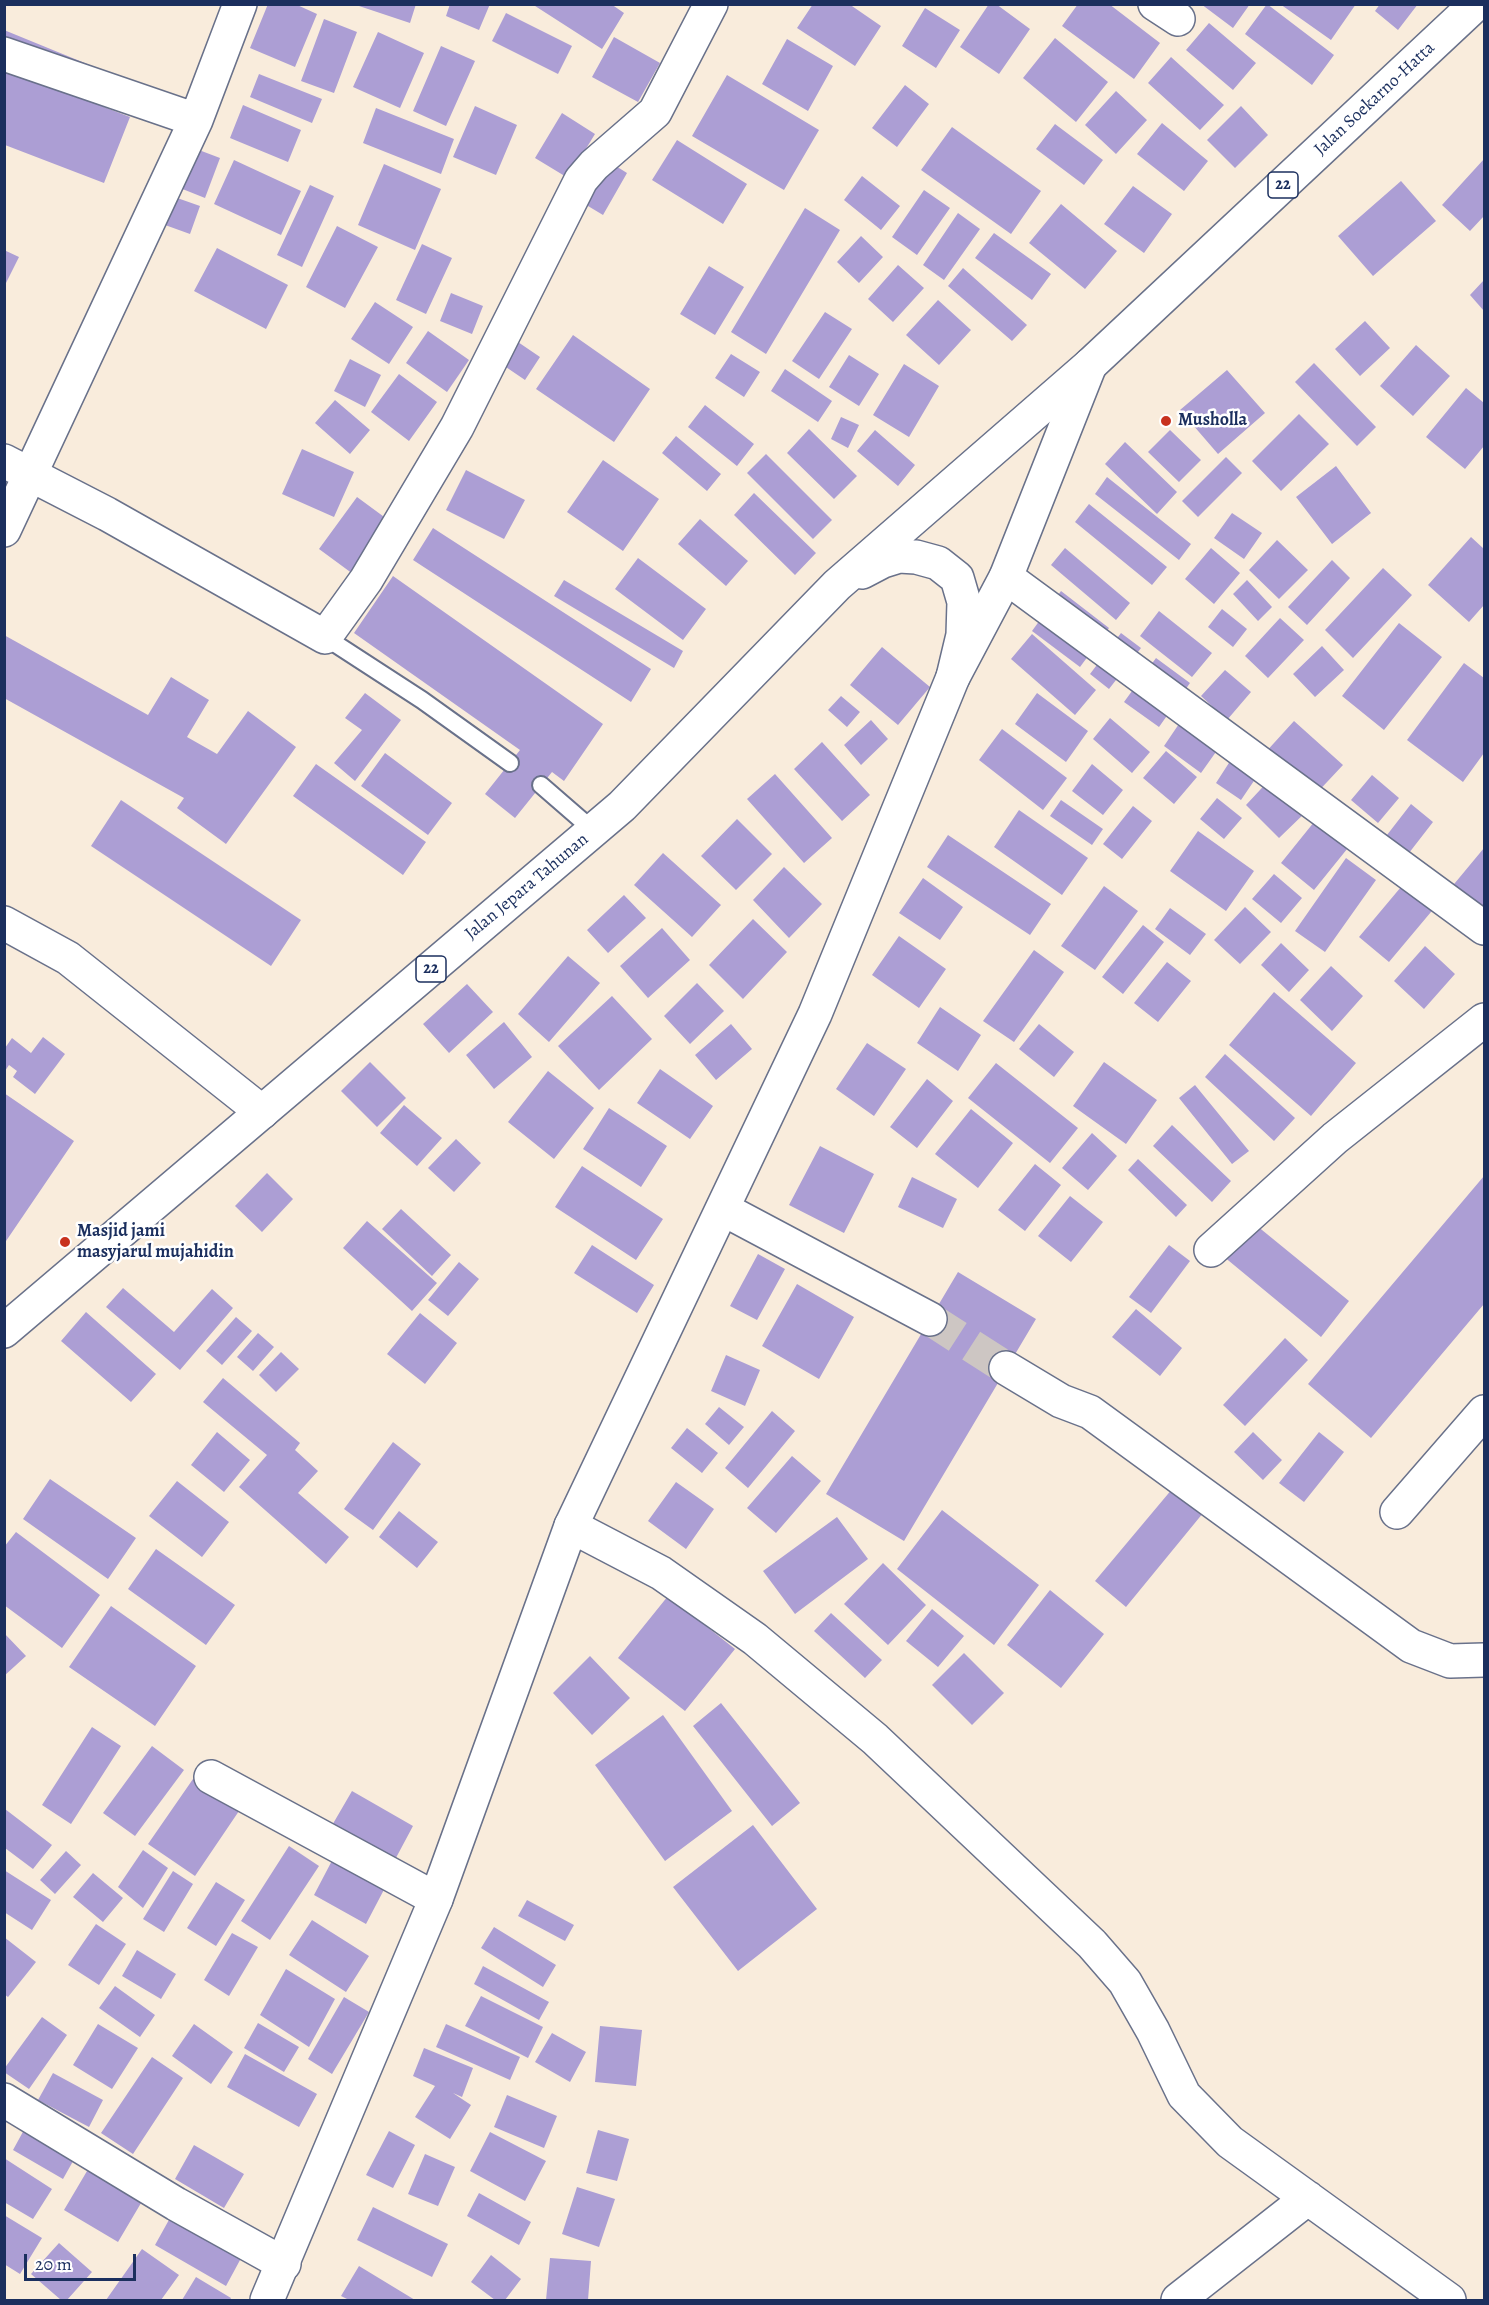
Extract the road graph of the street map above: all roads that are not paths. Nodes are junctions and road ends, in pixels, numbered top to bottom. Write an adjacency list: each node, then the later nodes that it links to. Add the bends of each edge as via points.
1 (240, 4): 5 (main road)
2 (711, 4): 11 (main road, via 655,112 581,180 457,427 366,580)
3 (1476, 4): 6 (main road, Jalan Soekarno-Hatta / 22)
4 (4, 54): 5 (main road)
5 (196, 120): 7 (main road)
6 (1090, 365): 9 (main road); 10 (main road, 22)
7 (17, 468): 8 (main road); 11 (main road)
8 (4, 530)
9 (1006, 577): 12 (main road); 17 (main road)
10 (837, 585): 12 (main road, via 899,556 938,563 951,573 957,578 964,602 963,635); 15 (main road, Jalan Jepara Tahunan / 22)
11 (325, 637): 13 (lane)
12 (953, 677): 20 (main road, via 815,1014)
13 (510, 763)
14 (541, 785): 15 (lane)
15 (594, 831): 19 (main road, Jalan Jepara Tahunan / 22)
16 (4, 923): 19 (main road, via 68,958)
17 (1485, 928)
18 (1485, 1020): 21 (main road, via 1335,1138)
19 (262, 1112): 23 (main road, Jalan Jepara Tahunan / 22)
20 (723, 1209): 22 (main road); 27 (main road)
21 (1211, 1250)
22 (930, 1319)
23 (4, 1331)
24 (1006, 1368): 28 (main road, via 1090,1413 1411,1646 1450,1661)
25 (1485, 1412): 26 (main road)
26 (1397, 1512)
27 (571, 1526): 30 (main road); 32 (main road, via 671,1580 755,1639 875,1739 1092,1944 1125,1982 1184,2095 1230,2142)
28 (1485, 1660)
29 (211, 1777): 30 (main road)
30 (436, 1899): 33 (main road)
31 (4, 2100): 33 (main road)
32 (1308, 2198): 35 (main road); 36 (main road)
33 (284, 2264): 34 (main road)
34 (267, 2301)
35 (1178, 2301)
36 (1449, 2301)

